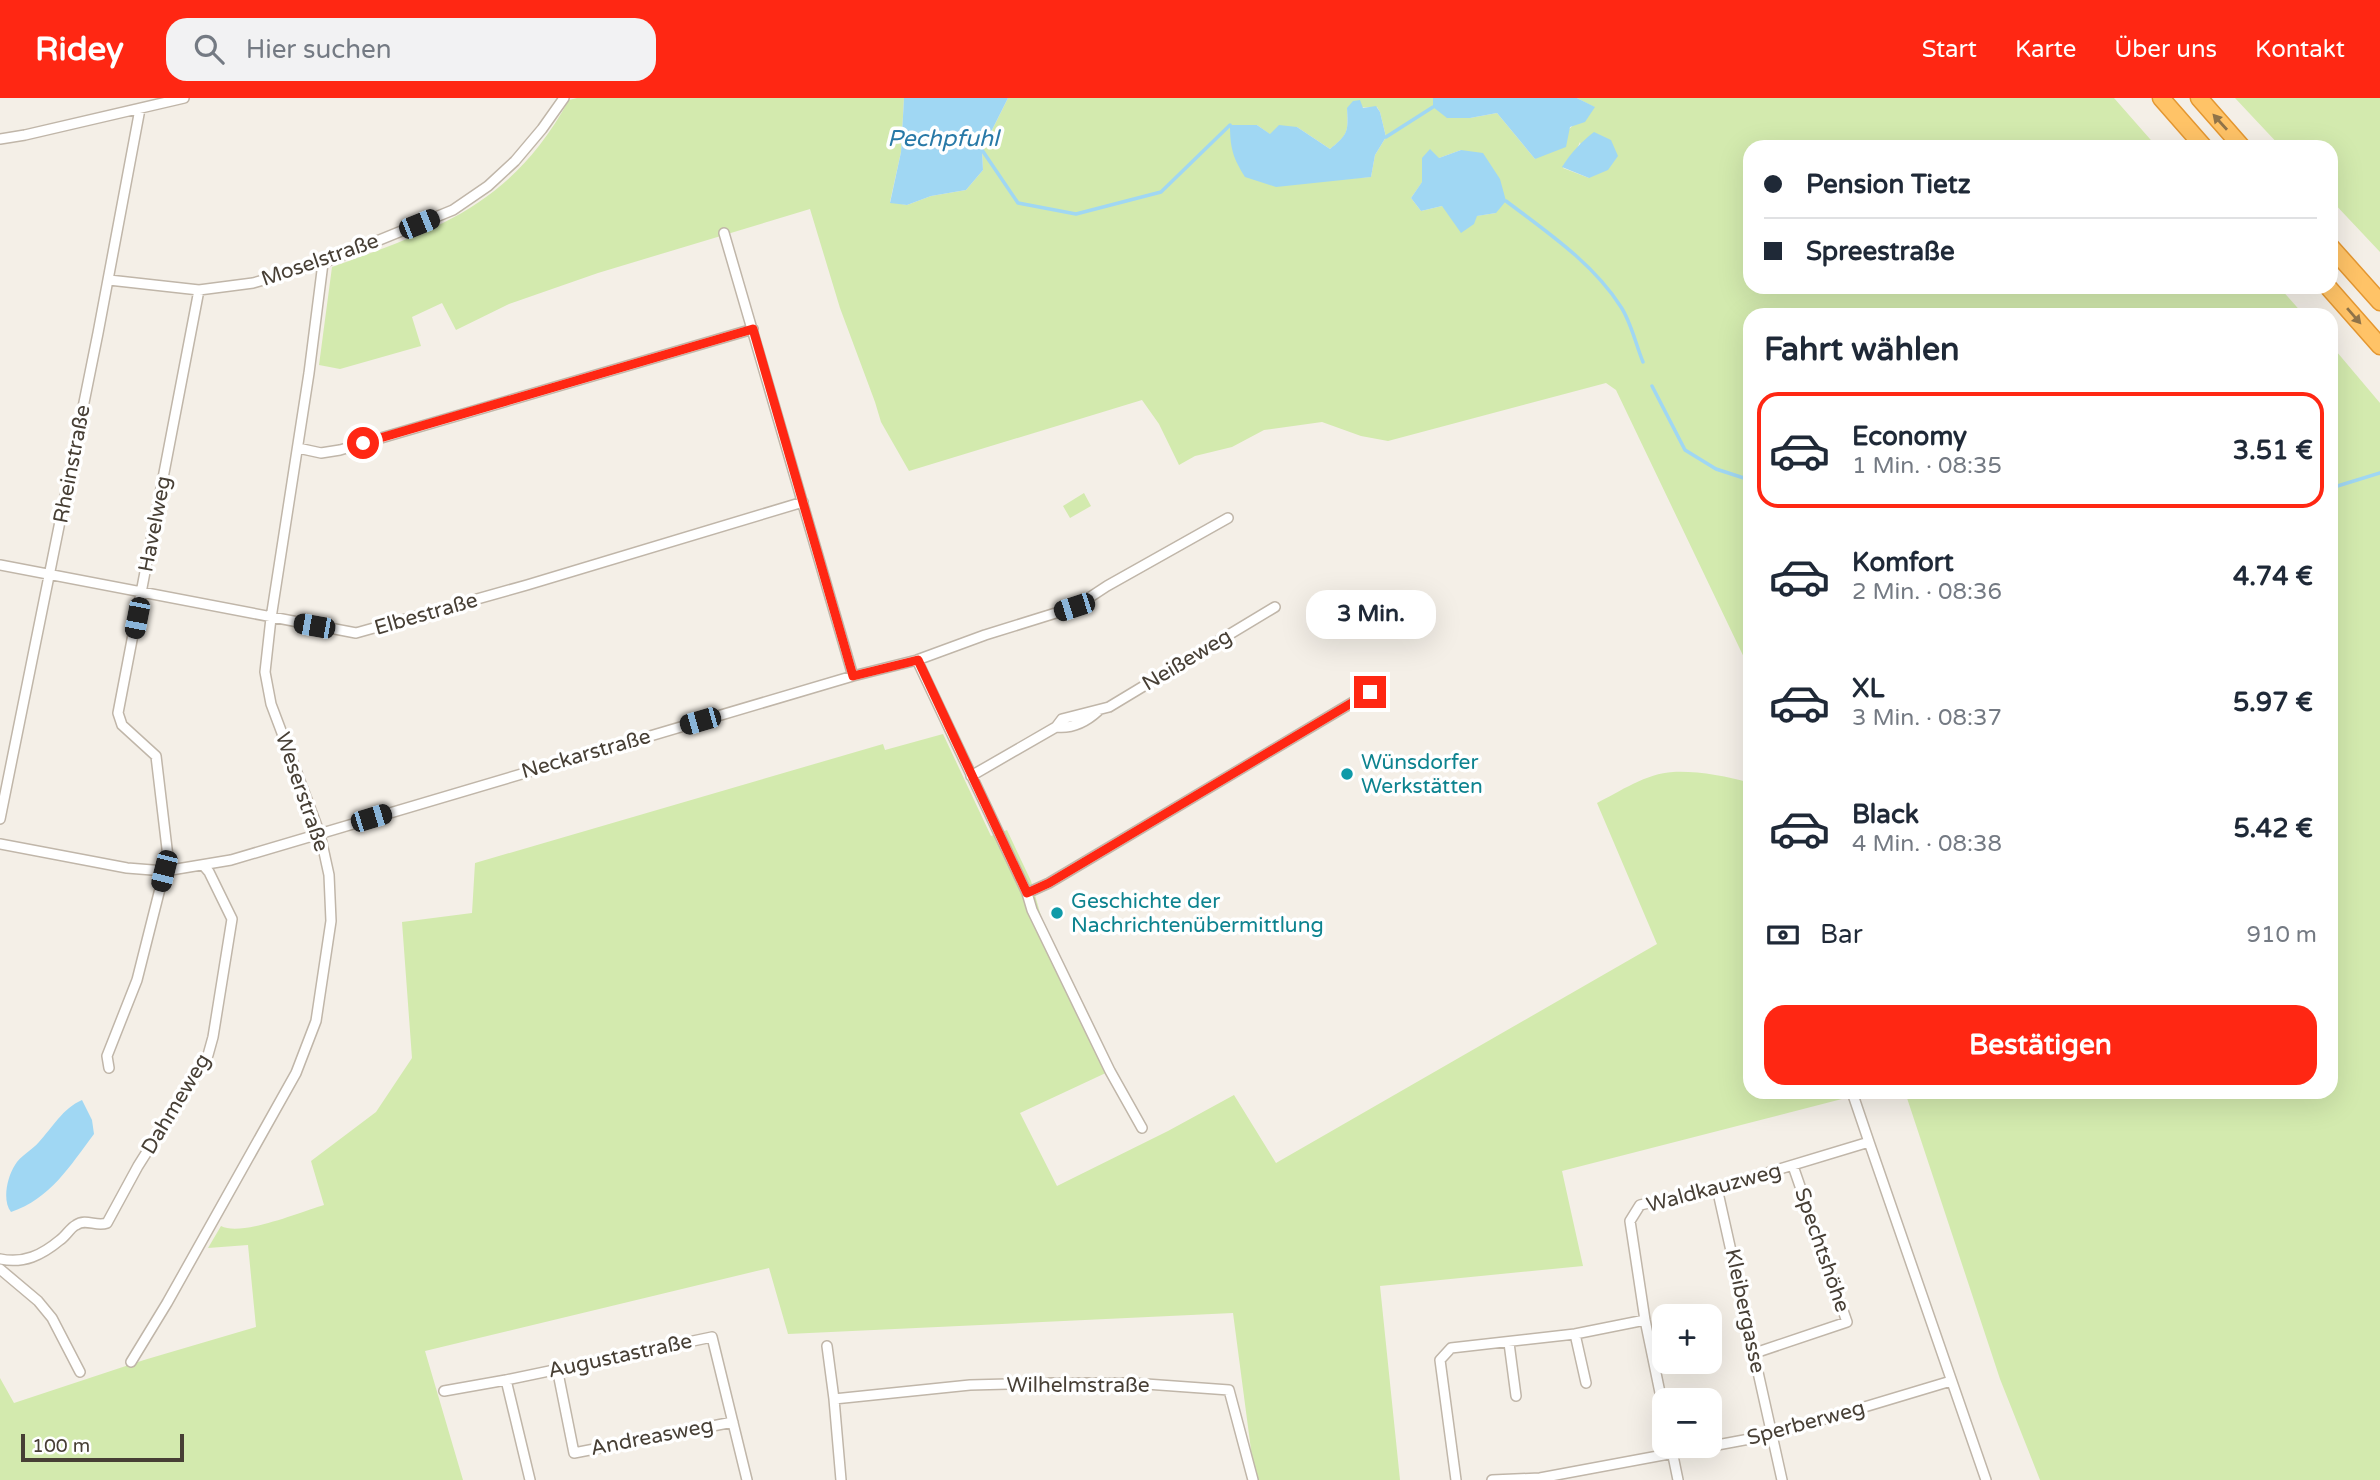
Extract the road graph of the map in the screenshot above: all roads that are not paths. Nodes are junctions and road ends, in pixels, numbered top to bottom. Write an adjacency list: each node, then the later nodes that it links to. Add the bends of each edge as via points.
1 (184, 98): 5 (street)
2 (564, 98): 11 (street, Moselstraße, via 515,161 453,210)
3 (2161, 98): 7 (highway)
4 (2199, 98): 8 (highway, one-way to 4)
5 (140, 109): 6 (street); 12 (street, Rheinstraße)
6 (0, 139)
7 (2198, 140)
8 (2236, 140)
9 (724, 233): 16 (street)
10 (2338, 255): 15 (highway)
11 (323, 263): 13 (street, Moselstraße, via 253,283); 18 (street, Weserstraße)
12 (109, 280): 13 (street, Moselstraße); 22 (street, Rheinstraße)
13 (199, 290): 23 (street, Havelweg)
14 (2334, 294): 17 (highway, one-way to 17)
15 (2380, 302)
16 (753, 329): 18 (street, via 340,450 321,453); 19 (street)
17 (2380, 346)
18 (298, 448): 25 (street, Weserstraße)
19 (803, 502): 25 (street, Elbestraße, via 356,633); 27 (street)
20 (1228, 518): 26 (street, Neckarstraße, via 1074,607)
21 (0, 565): 22 (street, Elbestraße)
22 (49, 574): 23 (street, Elbestraße); 30 (street, Rheinstraße)
23 (141, 594): 25 (street, Elbestraße); 34 (street, Havelweg, via 118,713 122,725 156,756 168,857)
24 (1275, 607): 29 (street, Neißeweg, via 1109,707 1062,719 1056,727)
25 (271, 618): 31 (street, Weserstraße, via 266,687)
26 (918, 660): 27 (street, Neckarstraße); 29 (street)
27 (853, 676): 31 (street, Neckarstraße)
28 (1370, 692): 35 (street)
29 (971, 776): 35 (street)
30 (0, 819)
31 (320, 834): 33 (street, Neckarstraße); 49 (street, Weserstraße, via 329,876 331,921 316,1021 296,1073)
32 (0, 844): 34 (street, Neckarstraße)
33 (203, 865): 34 (street, Neckarstraße); 42 (street, Dahmeweg, via 232,919 208,1055 107,1223 84,1221 37,1256)
34 (164, 871): 36 (street, Havelweg, via 137,980 107,1056)
35 (1027, 893): 38 (street, via 1110,1071)
36 (109, 1068)
37 (1854, 1099): 39 (street)
38 (1142, 1128)
39 (1869, 1142): 40 (street, Waldkauzweg); 53 (street)
40 (1793, 1166): 41 (street, Waldkauzweg); 48 (street, Spechtshöhe, via 1847,1322)
41 (1717, 1188): 44 (street, Waldkauzweg, via 1640,1205 1630,1221); 48 (street, Kleibergasse)
42 (0, 1259)
43 (0, 1269): 51 (street, via 52,1318)
44 (1645, 1320): 45 (street); 55 (street, Waldkauzweg)
45 (1575, 1334): 46 (street); 54 (street)
46 (1509, 1343): 57 (street); 68 (street, via 1451,1348 1440,1360)
47 (827, 1346): 58 (street)
48 (1755, 1353): 60 (street, Kleibergasse)
49 (131, 1362)
50 (557, 1368): 52 (street, Augustastraße); 59 (street, Augustastraße, via 712,1337); 59 (street, Andreasweg, via 574,1453)
51 (80, 1373)
52 (506, 1380): 56 (street, Augustastraße); 64 (street)
53 (1951, 1381): 60 (street, Sperberweg); 72 (street)
54 (1586, 1383)
55 (1659, 1388)
56 (444, 1391)
57 (1516, 1396)
58 (834, 1399): 66 (street); 67 (street, Wilhelmstraße, via 970,1385 1054,1383 1229,1390)
59 (733, 1422): 65 (street, Augustastraße)
60 (1771, 1435): 61 (street, Sperberweg); 71 (street, Kleibergasse)
61 (1722, 1442)
62 (1652, 1453): 69 (street, Sperberweg, via 1540,1478)
63 (1674, 1458): 70 (street)
64 (530, 1480)
65 (747, 1480)
66 (841, 1480)
67 (1253, 1480)
68 (1456, 1480)
69 (1492, 1480)
70 (1678, 1480)
71 (1782, 1480)
72 (1986, 1480)

